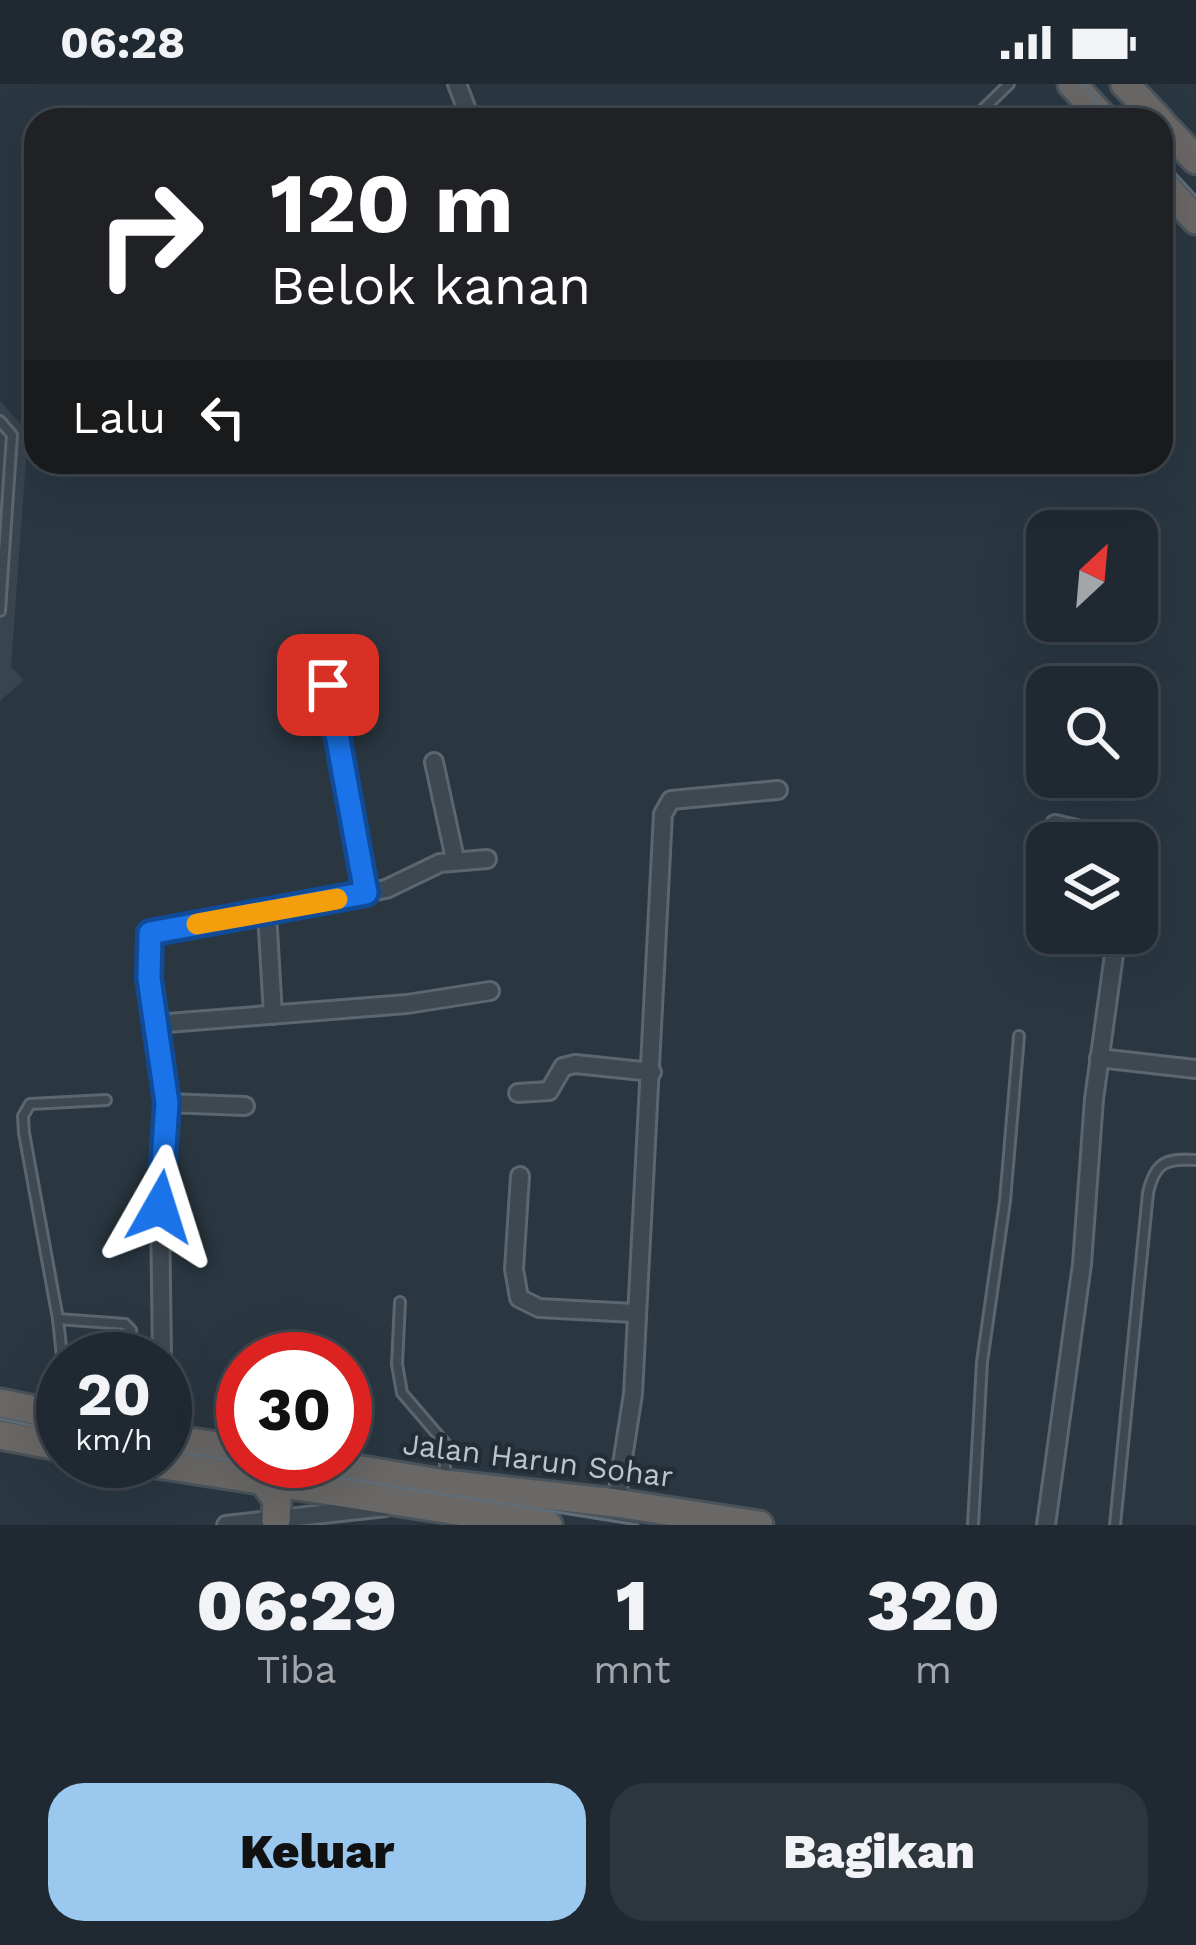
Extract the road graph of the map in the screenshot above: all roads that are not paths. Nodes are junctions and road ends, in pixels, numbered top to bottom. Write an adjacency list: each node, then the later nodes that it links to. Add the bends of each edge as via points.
1 (1009, 84): 4 (lane)
2 (1072, 84): 5 (highway)
3 (1125, 84): 6 (highway)
4 (984, 108)
5 (1094, 108)
6 (1148, 108)
7 (1173, 135): 8 (highway)
8 (1196, 160)
9 (1173, 194): 10 (highway)
10 (1196, 220)
11 (0, 421): 12 (lane, via 12,435)
12 (0, 610)
13 (328, 685): 18 (street)
14 (434, 761): 16 (street)
15 (778, 790): 27 (street, via 665,805)
16 (455, 859): 17 (street); 18 (street)
17 (487, 859)
18 (366, 893): 19 (street)
19 (267, 913): 22 (street); 23 (street, via 151,931)
20 (1114, 954): 25 (street)
21 (490, 991): 22 (street)
22 (273, 1016): 23 (street)
23 (155, 1024): 30 (street)
24 (1019, 1036): 56 (lane, via 982,1362)
25 (1099, 1058): 26 (street); 57 (street, via 1082,1264)
26 (1196, 1069)
27 (652, 1072): 28 (street, via 575,1064 563,1067 549,1091); 35 (street)
28 (518, 1093)
29 (106, 1100): 36 (lane, via 30,1104 23,1113)
30 (167, 1103): 31 (street); 39 (street)
31 (245, 1106)
32 (1196, 1160): 58 (lane, via 1161,1162 1148,1192)
33 (520, 1176): 35 (street, via 519,1298 539,1308)
34 (400, 1302): 45 (lane, via 399,1383 445,1443)
35 (634, 1313): 48 (street, via 633,1394)
36 (58, 1318): 37 (lane); 38 (lane, via 125,1324)
37 (59, 1332)
38 (131, 1332)
39 (161, 1332)
40 (0, 1403): 41 (highway)
41 (36, 1410)
42 (0, 1435): 43 (highway)
43 (36, 1442)
44 (372, 1472): 45 (highway, Jalan Harun Sohar)
45 (445, 1484): 48 (highway, Jalan Harun Sohar)
46 (268, 1488): 51 (highway)
47 (302, 1488): 49 (highway, Jalan Harun Sohar)
48 (616, 1503): 55 (highway, Jalan Harun Sohar)
49 (405, 1504): 50 (street); 52 (highway, Jalan Harun Sohar)
50 (340, 1519): 51 (street)
51 (276, 1520): 53 (street)
52 (470, 1520): 54 (highway, Jalan Harun Sohar)
53 (237, 1524)
54 (548, 1525)
55 (759, 1525)
56 (974, 1525)
57 (1046, 1525)
58 (1114, 1525)

